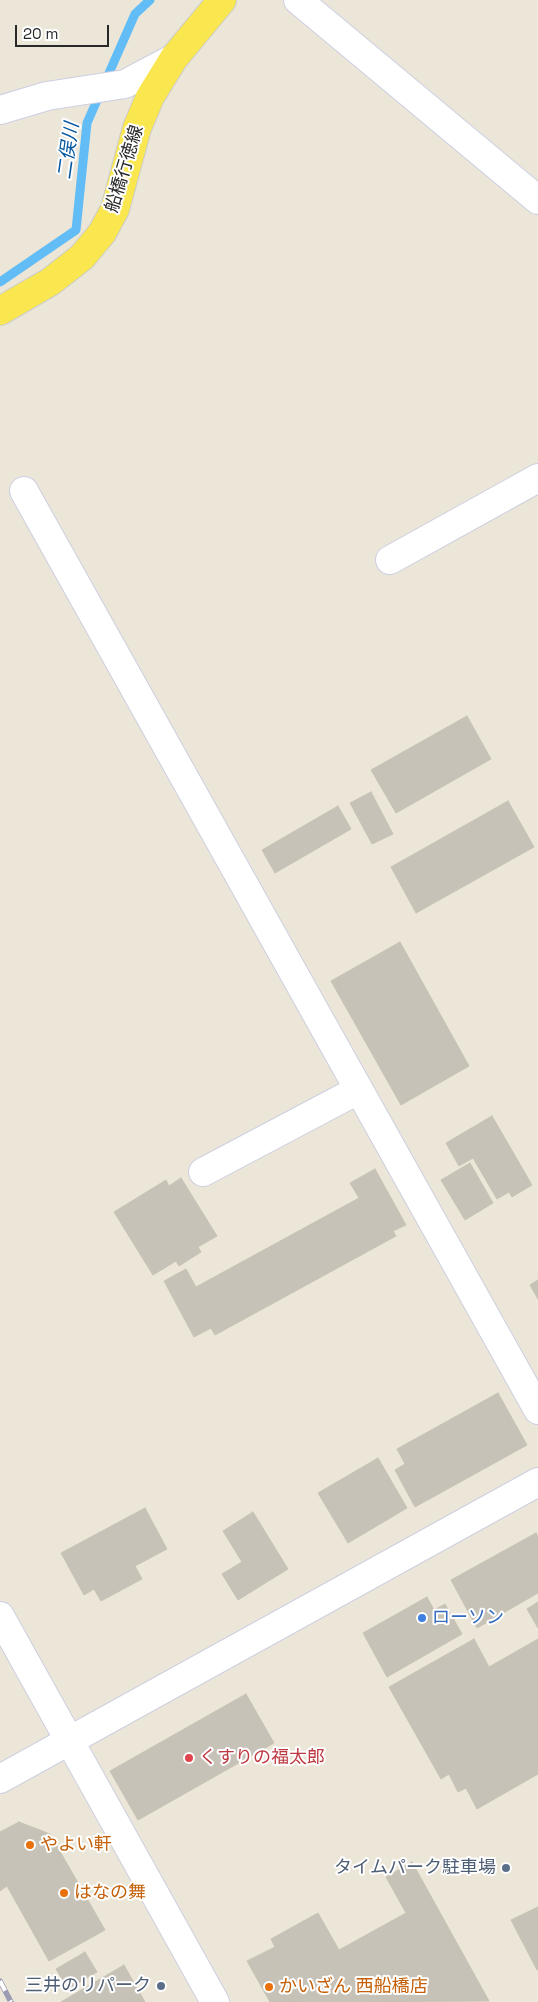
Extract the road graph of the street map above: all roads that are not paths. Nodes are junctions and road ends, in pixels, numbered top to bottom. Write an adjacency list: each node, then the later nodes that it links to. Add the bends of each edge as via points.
1 (222, 0): 3 (main road, 船橋行徳線)
2 (298, 0): 5 (street)
3 (174, 58): 4 (street, via 125,84 48,96); 6 (main road, 船橋行徳線, via 150,97 137,128 116,209 102,233 82,258 50,282)
4 (0, 110)
5 (538, 200)
6 (0, 311)
7 (538, 478): 9 (street)
8 (24, 491): 10 (street)
9 (390, 560)
10 (358, 1090): 11 (street); 12 (street)
11 (202, 1172)
12 (538, 1410)
13 (538, 1482): 15 (street)
14 (0, 1616): 15 (street)
15 (69, 1740): 16 (street); 17 (street)
16 (0, 1779)
17 (215, 2002)

